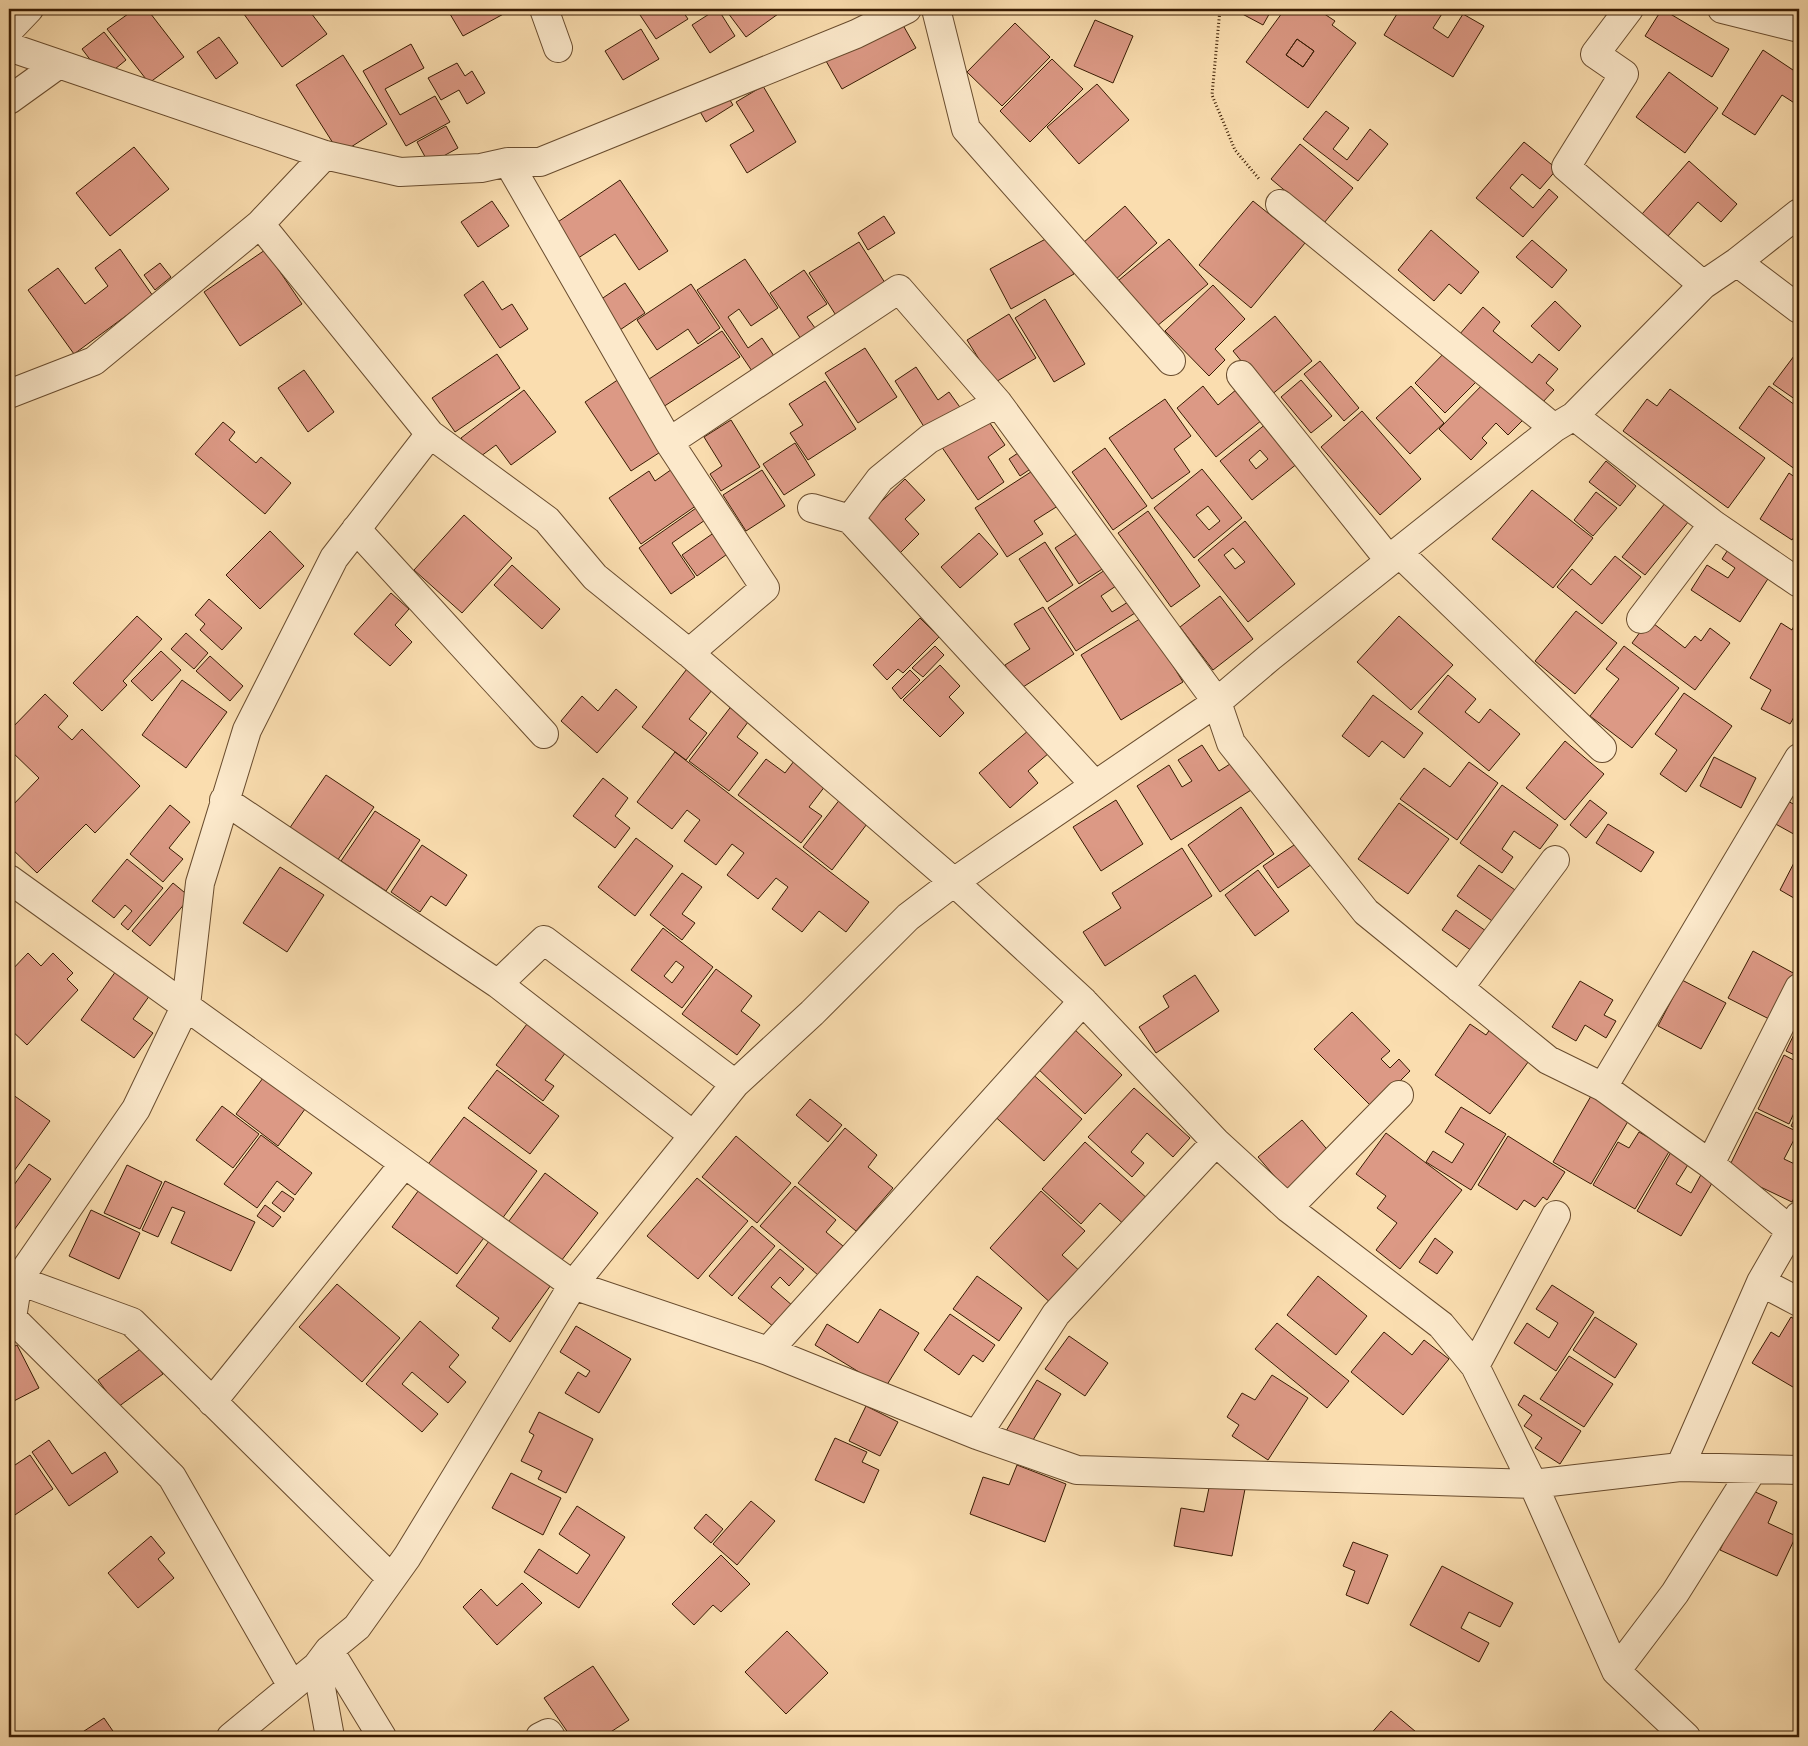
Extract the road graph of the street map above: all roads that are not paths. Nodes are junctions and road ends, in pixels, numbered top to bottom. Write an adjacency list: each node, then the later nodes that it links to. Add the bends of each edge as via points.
1 (29, 9): 8 (street)
2 (544, 9): 10 (street)
3 (907, 9): 14 (street, via 856,34 540,162)
4 (936, 9): 21 (street, via 966,129)
5 (1629, 9): 19 (street, via 1595,54 1624,74 1566,167)
6 (1722, 9): 7 (street)
7 (1799, 28)
8 (9, 30)
9 (9, 47): 11 (street)
10 (558, 48)
11 (59, 64): 12 (street); 13 (street)
12 (9, 100)
13 (325, 155): 14 (street, via 400,172 481,168); 17 (street)
14 (508, 162): 27 (street)
15 (1280, 204): 25 (street)
16 (1799, 213): 18 (street)
17 (260, 224): 23 (street, via 94,361); 26 (street)
18 (1738, 262): 19 (street); 20 (street)
19 (1703, 285): 25 (street)
20 (1799, 309)
21 (1171, 361)
22 (1241, 375): 32 (street)
23 (9, 394)
24 (998, 403): 27 (street, via 899,289); 29 (street, via 929,439 880,479); 36 (street)
25 (1564, 422): 30 (street); 32 (street)
26 (430, 434): 31 (street); 35 (street, via 546,520 595,577)
27 (669, 442): 35 (street, via 765,588)
28 (812, 508): 29 (street)
29 (850, 519): 40 (street)
30 (1713, 524): 33 (street); 34 (street)
31 (356, 529): 37 (street); 41 (street, via 334,558 247,730)
32 (1394, 557): 36 (street); 38 (street)
33 (1799, 583)
34 (1642, 619)
35 (689, 653): 44 (street)
36 (1218, 702): 40 (street); 46 (street, via 1231,743 1366,912)
37 (544, 734)
38 (1602, 748)
39 (1799, 758): 51 (street)
40 (1095, 785): 44 (street)
41 (224, 800): 45 (street); 49 (street, via 200,883)
42 (1555, 860): 46 (street)
43 (9, 879): 49 (street)
44 (954, 882): 48 (street); 50 (street, via 908,917)
45 (498, 984): 50 (street, via 544,940); 53 (street)
46 (1459, 988): 51 (street, via 1548,1060)
47 (1799, 988): 56 (street)
48 (1083, 1000): 54 (street); 64 (street)
49 (186, 1005): 55 (street); 60 (street, via 136,1109)
50 (735, 1084): 53 (street)
51 (1603, 1087): 56 (street)
52 (1399, 1094): 57 (street)
53 (692, 1135): 62 (street)
54 (1216, 1142): 57 (street); 67 (street, via 1056,1314)
55 (404, 1164): 62 (street); 66 (street)
56 (1710, 1164): 59 (street)
57 (1288, 1208): 65 (street, via 1441,1325)
58 (1556, 1215): 65 (street)
59 (1795, 1223): 61 (street)
60 (13, 1278): 66 (street, via 132,1322); 75 (street, via 12,1318 172,1477)
61 (1761, 1282): 63 (street); 68 (street)
62 (573, 1285): 64 (street); 72 (street, via 407,1557)
63 (1799, 1302)
64 (768, 1351): 67 (street)
65 (1475, 1366): 71 (street)
66 (212, 1402): 72 (street)
67 (977, 1435): 71 (street, via 1077,1470)
68 (1680, 1467): 69 (street); 71 (street)
69 (1753, 1469): 70 (street); 74 (street, via 1676,1592)
70 (1799, 1470)
71 (1533, 1484): 74 (street)
72 (391, 1578): 73 (street, via 357,1627)
73 (323, 1658): 75 (street); 77 (street); 78 (street)
74 (1616, 1671): 81 (street)
75 (292, 1686): 76 (street)
76 (231, 1737)
77 (330, 1737)
78 (382, 1737)
79 (540, 1737): 80 (street, via 548,1733)
80 (551, 1737)
81 (1686, 1737)

